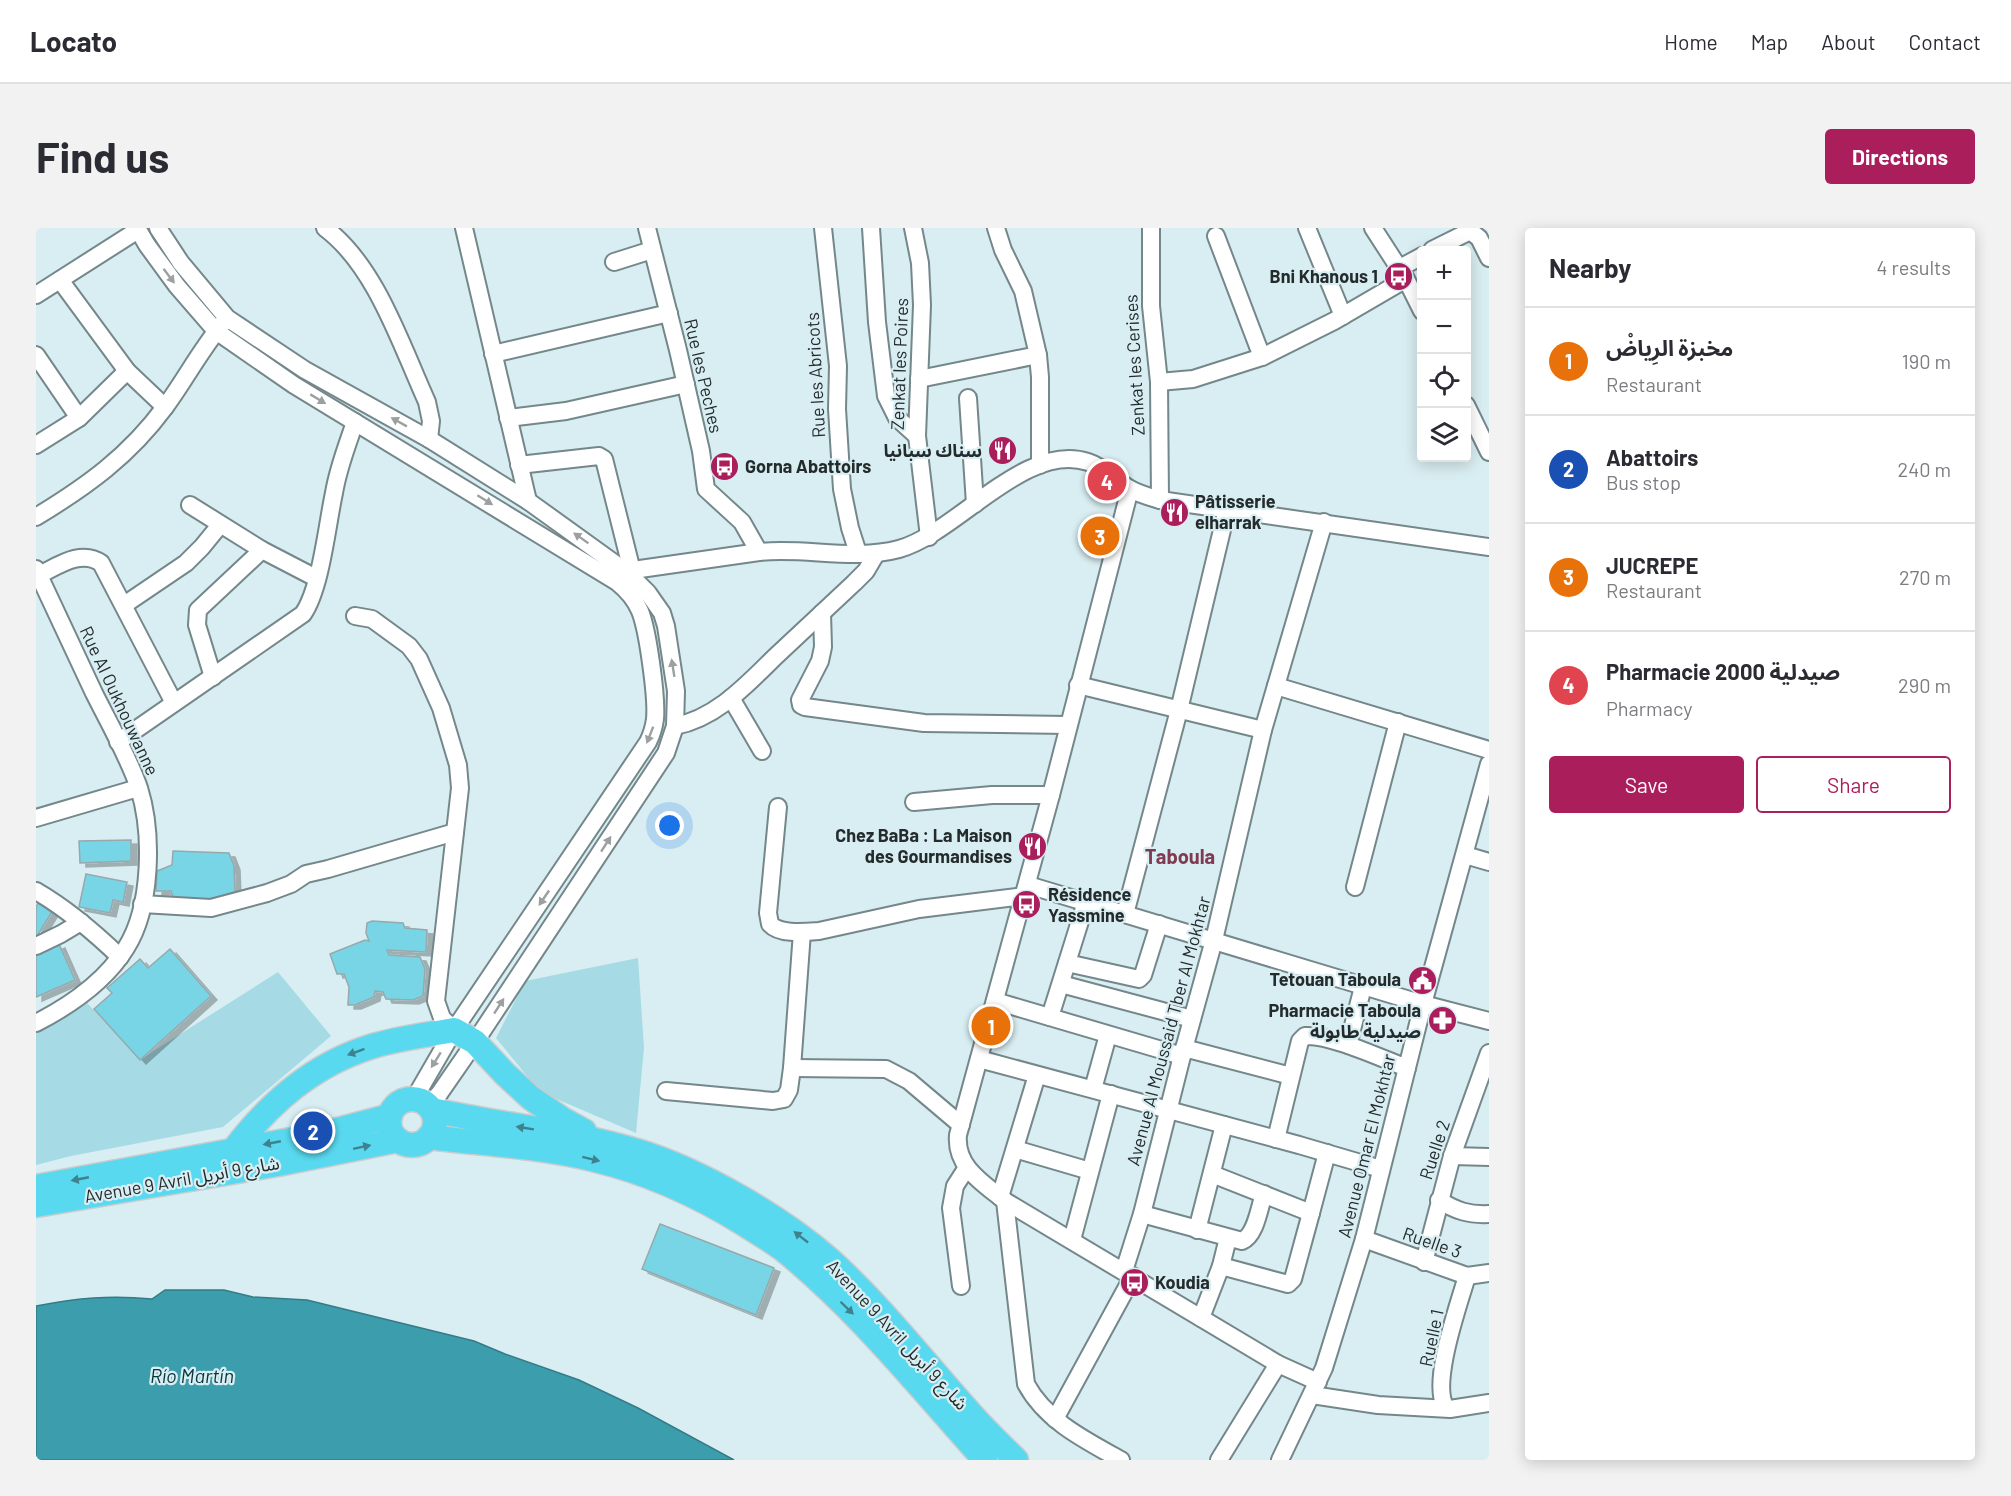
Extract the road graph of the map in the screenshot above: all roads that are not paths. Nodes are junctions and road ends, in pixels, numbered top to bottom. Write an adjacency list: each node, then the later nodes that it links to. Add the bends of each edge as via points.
1 (158, 228): 25 (street, via 181,263)
2 (325, 228): 43 (street, via 374,284 427,402)
3 (464, 228): 27 (street)
4 (646, 228): 15 (street, Rue les Peches)
5 (823, 228): 61 (street, Rue les Abricots, via 838,366 842,489)
6 (871, 228): 42 (street, via 886,396 897,418)
7 (913, 228): 33 (street, Zenkat les Poires, via 922,282)
8 (996, 228): 29 (street, via 1023,291)
9 (1151, 228): 34 (street, Zenkat les Cerises, via 1150,306)
10 (1307, 228): 24 (street)
11 (1373, 228): 19 (street)
12 (137, 229): 20 (street); 26 (street, one-way to 26, via 177,286)
13 (1216, 236): 30 (street)
14 (1440, 246): 16 (street, via 1470,231 1479,237)
15 (652, 250): 18 (street); 23 (street, Rue les Peches)
16 (1489, 258)
17 (1417, 260): 19 (street)
18 (614, 262)
19 (1402, 274): 22 (street); 24 (street)
20 (60, 280): 21 (street); 31 (street)
21 (36, 295)
22 (1417, 302)
23 (669, 313): 27 (street); 35 (street, Rue les Peches)
24 (1343, 316): 30 (street)
25 (227, 318): 26 (street); 43 (street, one-way to 25, via 305,369)
26 (216, 331): 37 (street); 41 (street, one-way to 41)
27 (493, 354): 40 (street)
28 (36, 355): 32 (street)
29 (1038, 356): 33 (street); 47 (street)
30 (1262, 357): 34 (street, via 1193,379)
31 (127, 371): 37 (street); 39 (street)
32 (41, 373): 39 (street)
33 (919, 379): 42 (street, Zenkat les Poires)
34 (1160, 382): 49 (street, Zenkat les Cerises)
35 (686, 384): 40 (street, via 574,409); 60 (street, Rue les Peches, via 706,489 742,522)
36 (968, 398): 51 (street)
37 (165, 407): 54 (street, via 111,466)
38 (1468, 408): 45 (street)
39 (79, 418): 44 (street)
40 (508, 418): 46 (street)
41 (355, 422): 64 (street, one-way to 64); 65 (street, via 339,470)
42 (917, 436): 57 (street, Zenkat les Poires)
43 (429, 439): 50 (street)
44 (36, 445)
45 (1489, 452)
46 (519, 465): 50 (street); 64 (street, via 599,456 604,459)
47 (1040, 465): 48 (street, via 1066,459 1089,462); 51 (street)
48 (1130, 489): 49 (street); 70 (street)
49 (1160, 500): 53 (street)
50 (528, 501): 64 (street, one-way to 50)
51 (975, 504): 57 (street)
52 (190, 505): 56 (street)
53 (1227, 509): 55 (street); 74 (street)
54 (36, 517)
55 (1324, 522): 58 (street); 71 (street, Avenue Al Moussaid Tber Al Mokhtar)
56 (220, 525): 59 (street); 66 (street, via 186,562)
57 (929, 537): 62 (street)
58 (1489, 547)
59 (262, 550): 65 (street); 69 (street, via 198,610 197,625)
60 (759, 552): 61 (street); 64 (street)
61 (858, 554): 62 (street)
62 (876, 554): 67 (street, via 866,570)
63 (37, 572): 66 (street, via 75,558 95,559 105,569); 79 (street, Rue Al Oukhouwanne)
64 (626, 575): 77 (street, one-way to 64, via 676,691 666,626 648,593); 112 (street, one-way to 112, via 644,622 655,707 653,730)
65 (316, 578): 69 (street, via 303,614)
66 (124, 605): 73 (street)
67 (822, 614): 72 (street); 76 (street, via 820,661 800,700 802,706 924,723)
68 (355, 616): 88 (street, via 372,619 409,646 428,675 458,765 460,788)
69 (213, 677): 73 (street)
70 (1078, 685): 74 (street); 76 (street)
71 (1276, 686): 75 (street); 78 (street, Avenue Al Moussaid Tber Al Mokhtar)
72 (731, 698): 77 (street, via 708,714); 81 (street)
73 (174, 703): 79 (street)
74 (1179, 710): 78 (street); 96 (street)
75 (1398, 722): 80 (street); 91 (street)
76 (1068, 724): 84 (street)
77 (675, 726): 114 (street, one-way to 77, via 666,753)
78 (1263, 730): 100 (street, Avenue Al Moussaid Tber Al Mokhtar)
79 (118, 742): 83 (street, Rue Al Oukhouwanne)
80 (1489, 750)
81 (762, 751)
82 (1489, 764): 89 (street, Avenue Omar El Mokhtar)
83 (138, 788): 87 (street); 95 (street, Rue Al Oukhouwanne, via 148,850)
84 (1052, 795): 85 (street, via 992,795); 93 (street)
85 (914, 802)
86 (778, 807): 99 (street, via 768,919 776,929)
87 (36, 818)
88 (455, 832): 95 (street, via 306,874 267,893 211,908); 112 (street, via 436,1001 442,1018)
89 (1465, 855): 90 (street); 107 (street, Avenue Omar El Mokhtar)
90 (1489, 862)
91 (1355, 887)
92 (36, 891): 97 (street)
93 (1026, 891): 94 (street); 99 (street); 106 (street)
94 (1086, 902): 96 (street); 103 (street)
95 (142, 904): 102 (street, Rue Al Oukhouwanne)
96 (1125, 914): 98 (street)
97 (81, 922): 101 (street); 102 (street)
98 (1159, 924): 100 (street); 103 (street, via 1139,979)
99 (802, 932): 119 (street)
100 (1214, 940): 105 (street); 109 (street, Avenue Al Moussaid Tber Al Mokhtar)
101 (36, 946)
102 (120, 957): 111 (street, Rue Al Oukhouwanne, via 68,1006)
103 (1067, 963): 104 (street)
104 (1061, 984): 108 (street); 109 (street)
105 (1363, 987): 107 (street); 115 (street)
106 (994, 1000): 108 (street); 118 (street)
107 (1423, 1004): 110 (street); 120 (street, Avenue Omar El Mokhtar)
108 (1050, 1017): 113 (street)
109 (1192, 1019): 116 (street, Avenue Al Moussaid Tber Al Mokhtar)
110 (1489, 1021)
111 (36, 1023)
112 (454, 1030): 114 (highway); 127 (street, one-way to 127); 137 (highway, one-way to 137, via 372,1047 325,1066 276,1101)
113 (1108, 1035): 116 (street); 123 (street)
114 (475, 1042): 127 (street, via 439,1094); 135 (highway, via 531,1098)
115 (1347, 1045): 120 (street); 122 (street, via 1305,1035)
116 (1183, 1052): 122 (street); 128 (street, Avenue Al Moussaid Tber Al Mokhtar)
117 (1489, 1053): 126 (street, Ruelle 2)
118 (979, 1059): 121 (street); 131 (street)
119 (792, 1068): 124 (street, via 787,1095 779,1101); 131 (street, via 886,1069 909,1082)
120 (1407, 1068): 142 (street, Avenue Omar El Mokhtar)
121 (1037, 1075): 123 (street); 136 (street)
122 (1291, 1077): 133 (street)
123 (1093, 1089): 125 (street)
124 (666, 1091)
125 (1111, 1094): 128 (street); 143 (street)
126 (1481, 1101): 139 (street, Ruelle 2)
127 (425, 1105): 129 (highway, Avenue 9 Avril شارع 9 أبريل, via 399,1103); 132 (highway, via 436,1121); 135 (highway, Avenue 9 Avril شارع 9 أبريل, one-way to 127, via 488,1122)
128 (1168, 1110): 130 (street); 151 (street, Avenue Al Moussaid Tber Al Mokhtar)
129 (390, 1116): 134 (highway, via 391,1131); 137 (highway, Avenue 9 Avril شارع 9 أبريل, one-way to 137)
130 (1224, 1125): 133 (street); 144 (street)
131 (959, 1130): 141 (street, via 959,1153)
132 (429, 1137): 134 (highway, Avenue 9 Avril شارع 9 أبريل, via 414,1145); 169 (highway, Avenue 9 Avril شارع 9 أبريل, one-way to 169, via 592,1159 651,1177 712,1204 783,1250 845,1305)
133 (1276, 1139): 138 (street)
134 (398, 1140): 149 (highway, Avenue 9 Avril شارع 9 أبريل, one-way to 134)
135 (604, 1142): 170 (highway, Avenue 9 Avril شارع 9 أبريل, one-way to 135, via 857,1286 795,1232 685,1169)
136 (1015, 1149): 143 (street); 147 (street)
137 (233, 1151): 145 (highway, Avenue 9 Avril شارع 9 أبريل, one-way to 145)
138 (1327, 1154): 142 (street); 150 (street)
139 (1452, 1156): 140 (street); 148 (street, Ruelle 2)
140 (1489, 1157)
141 (966, 1169): 147 (street); 162 (street, via 955,1186 951,1208)
142 (1381, 1169): 155 (street, Avenue Omar El Mokhtar)
143 (1090, 1171): 156 (street)
144 (1212, 1174): 146 (street); 153 (street)
145 (36, 1187)
146 (1264, 1194): 150 (street); 154 (street, via 1249,1237 1242,1241)
147 (1003, 1199): 156 (street); 168 (street, via 1026,1384)
148 (1439, 1200): 152 (street, via 1468,1214); 157 (street, Ruelle 2)
149 (36, 1205)
150 (1311, 1213): 158 (street, via 1293,1279 1288,1284)
151 (1142, 1214): 153 (street); 160 (street, Avenue Al Moussaid Tber Al Mokhtar)
152 (1489, 1214)
153 (1197, 1230): 154 (street)
154 (1228, 1238): 158 (street)
155 (1364, 1239): 157 (street, Ruelle 3); 165 (street, Avenue Omar El Mokhtar)
156 (1072, 1240): 160 (street)
157 (1424, 1262): 161 (street, Ruelle 3)
158 (1221, 1266): 163 (street)
159 (1489, 1273): 161 (street, Ruelle 3)
160 (1128, 1274): 163 (street); 168 (street, Avenue Al Moussaid Tber Al Mokhtar)
161 (1467, 1276): 167 (street, Ruelle 1, via 1444,1359)
162 (961, 1286)
163 (1201, 1318): 164 (street)
164 (1278, 1364): 165 (street); 172 (street)
165 (1315, 1388): 167 (street, via 1378,1405); 173 (street, Avenue Omar El Mokhtar)
166 (1489, 1403): 167 (street)
167 (1446, 1408)
168 (1055, 1419): 171 (street)
169 (985, 1460)
170 (1016, 1460)
171 (1121, 1460)
172 (1219, 1460)
173 (1280, 1460)

